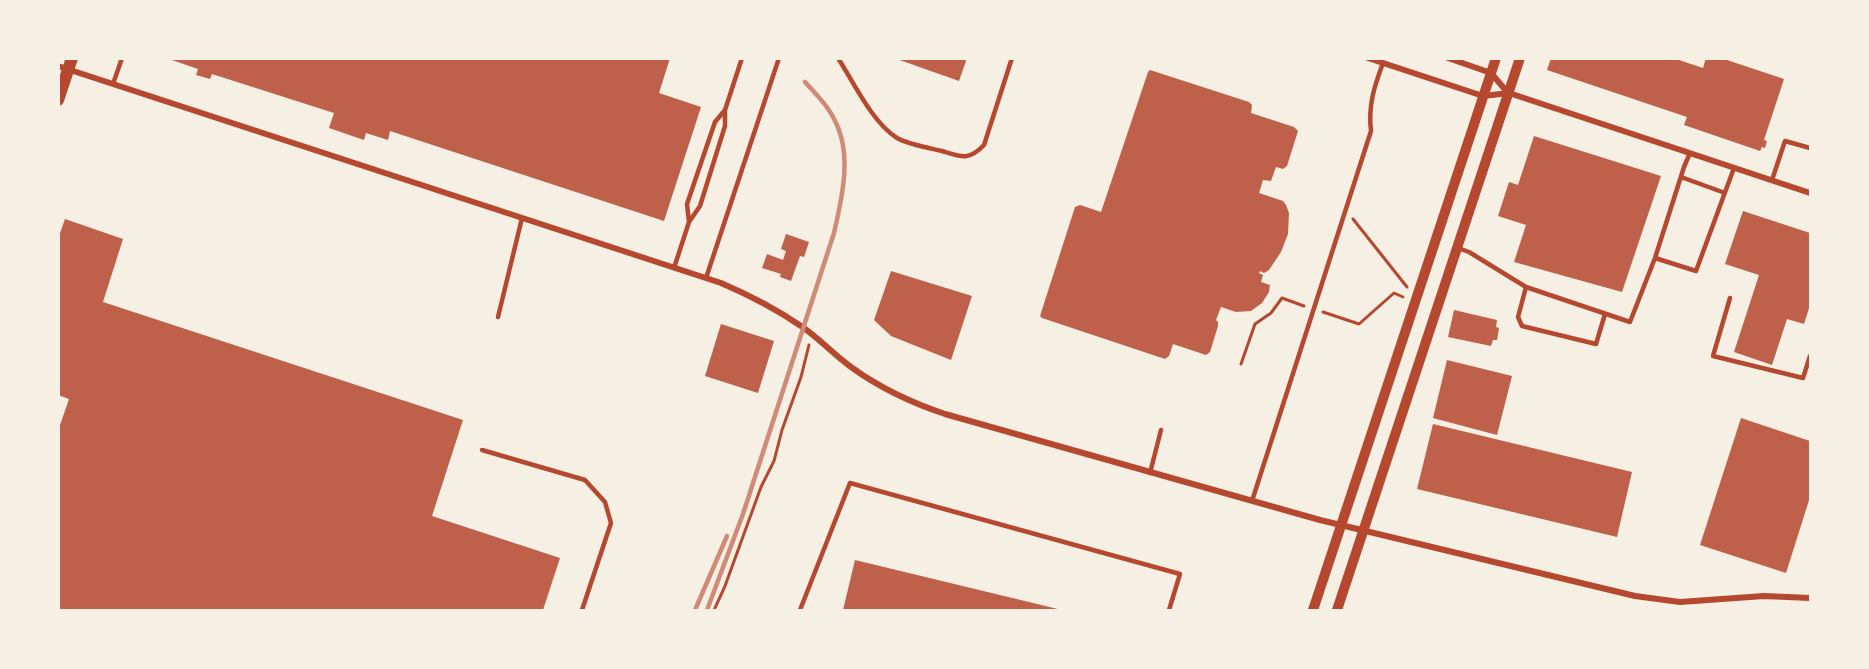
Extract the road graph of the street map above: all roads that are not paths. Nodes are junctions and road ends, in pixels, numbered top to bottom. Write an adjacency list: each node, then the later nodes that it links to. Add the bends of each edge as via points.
1 (122, 58): 13 (lane)
2 (742, 58): 17 (lane)
3 (779, 58): 30 (lane)
4 (838, 58): 5 (lane, via 881,124 898,139 964,158 984,145)
5 (1012, 58)
6 (1368, 58): 10 (street)
7 (1448, 58): 12 (street)
8 (1496, 58): 12 (street)
9 (1520, 58): 14 (street)
10 (1383, 63): 15 (street); 39 (lane, via 1372,95 1371,131)
11 (66, 65): 13 (street); 16 (main road)
12 (1491, 73): 14 (street); 15 (street)
13 (113, 84): 25 (street)
14 (1509, 93): 15 (street); 19 (street); 27 (street)
15 (1483, 96): 40 (street)
16 (58, 100)
17 (725, 110): 26 (lane, via 725,126 700,206); 26 (lane, via 715,122 687,204)
18 (1810, 148): 22 (lane, via 1785,141)
19 (1690, 153): 20 (street); 21 (lane)
20 (1734, 168): 22 (street); 23 (lane)
21 (1681, 177): 23 (lane); 28 (lane)
22 (1772, 180): 24 (street)
23 (1725, 192): 28 (lane, via 1696,271)
24 (1810, 193)
25 (522, 218): 29 (street); 34 (lane)
26 (689, 222): 29 (lane)
27 (1458, 248): 31 (lane); 41 (street)
28 (1655, 258): 33 (lane, via 1630,322)
29 (674, 268): 30 (street)
30 (706, 278): 38 (street, via 762,302 796,323 851,368 925,408)
31 (1526, 287): 33 (lane); 33 (lane, via 1518,317 1522,326 1596,344)
32 (1730, 298): 35 (lane, via 1713,356 1803,378)
33 (1605, 314)
34 (498, 318)
35 (1810, 356)
36 (1161, 430): 38 (lane)
37 (482, 450): 43 (lane, via 585,480 605,502 611,523)
38 (1150, 473): 39 (street)
39 (1252, 501): 40 (street)
40 (1340, 525): 41 (street); 46 (street)
41 (1363, 531): 42 (street, via 1635,596 1680,602 1764,596); 47 (street)
42 (1810, 598)
43 (582, 610)
44 (800, 610): 45 (lane, via 850,483 1180,574)
45 (1169, 610)
46 (1313, 610)
47 (1337, 610)

